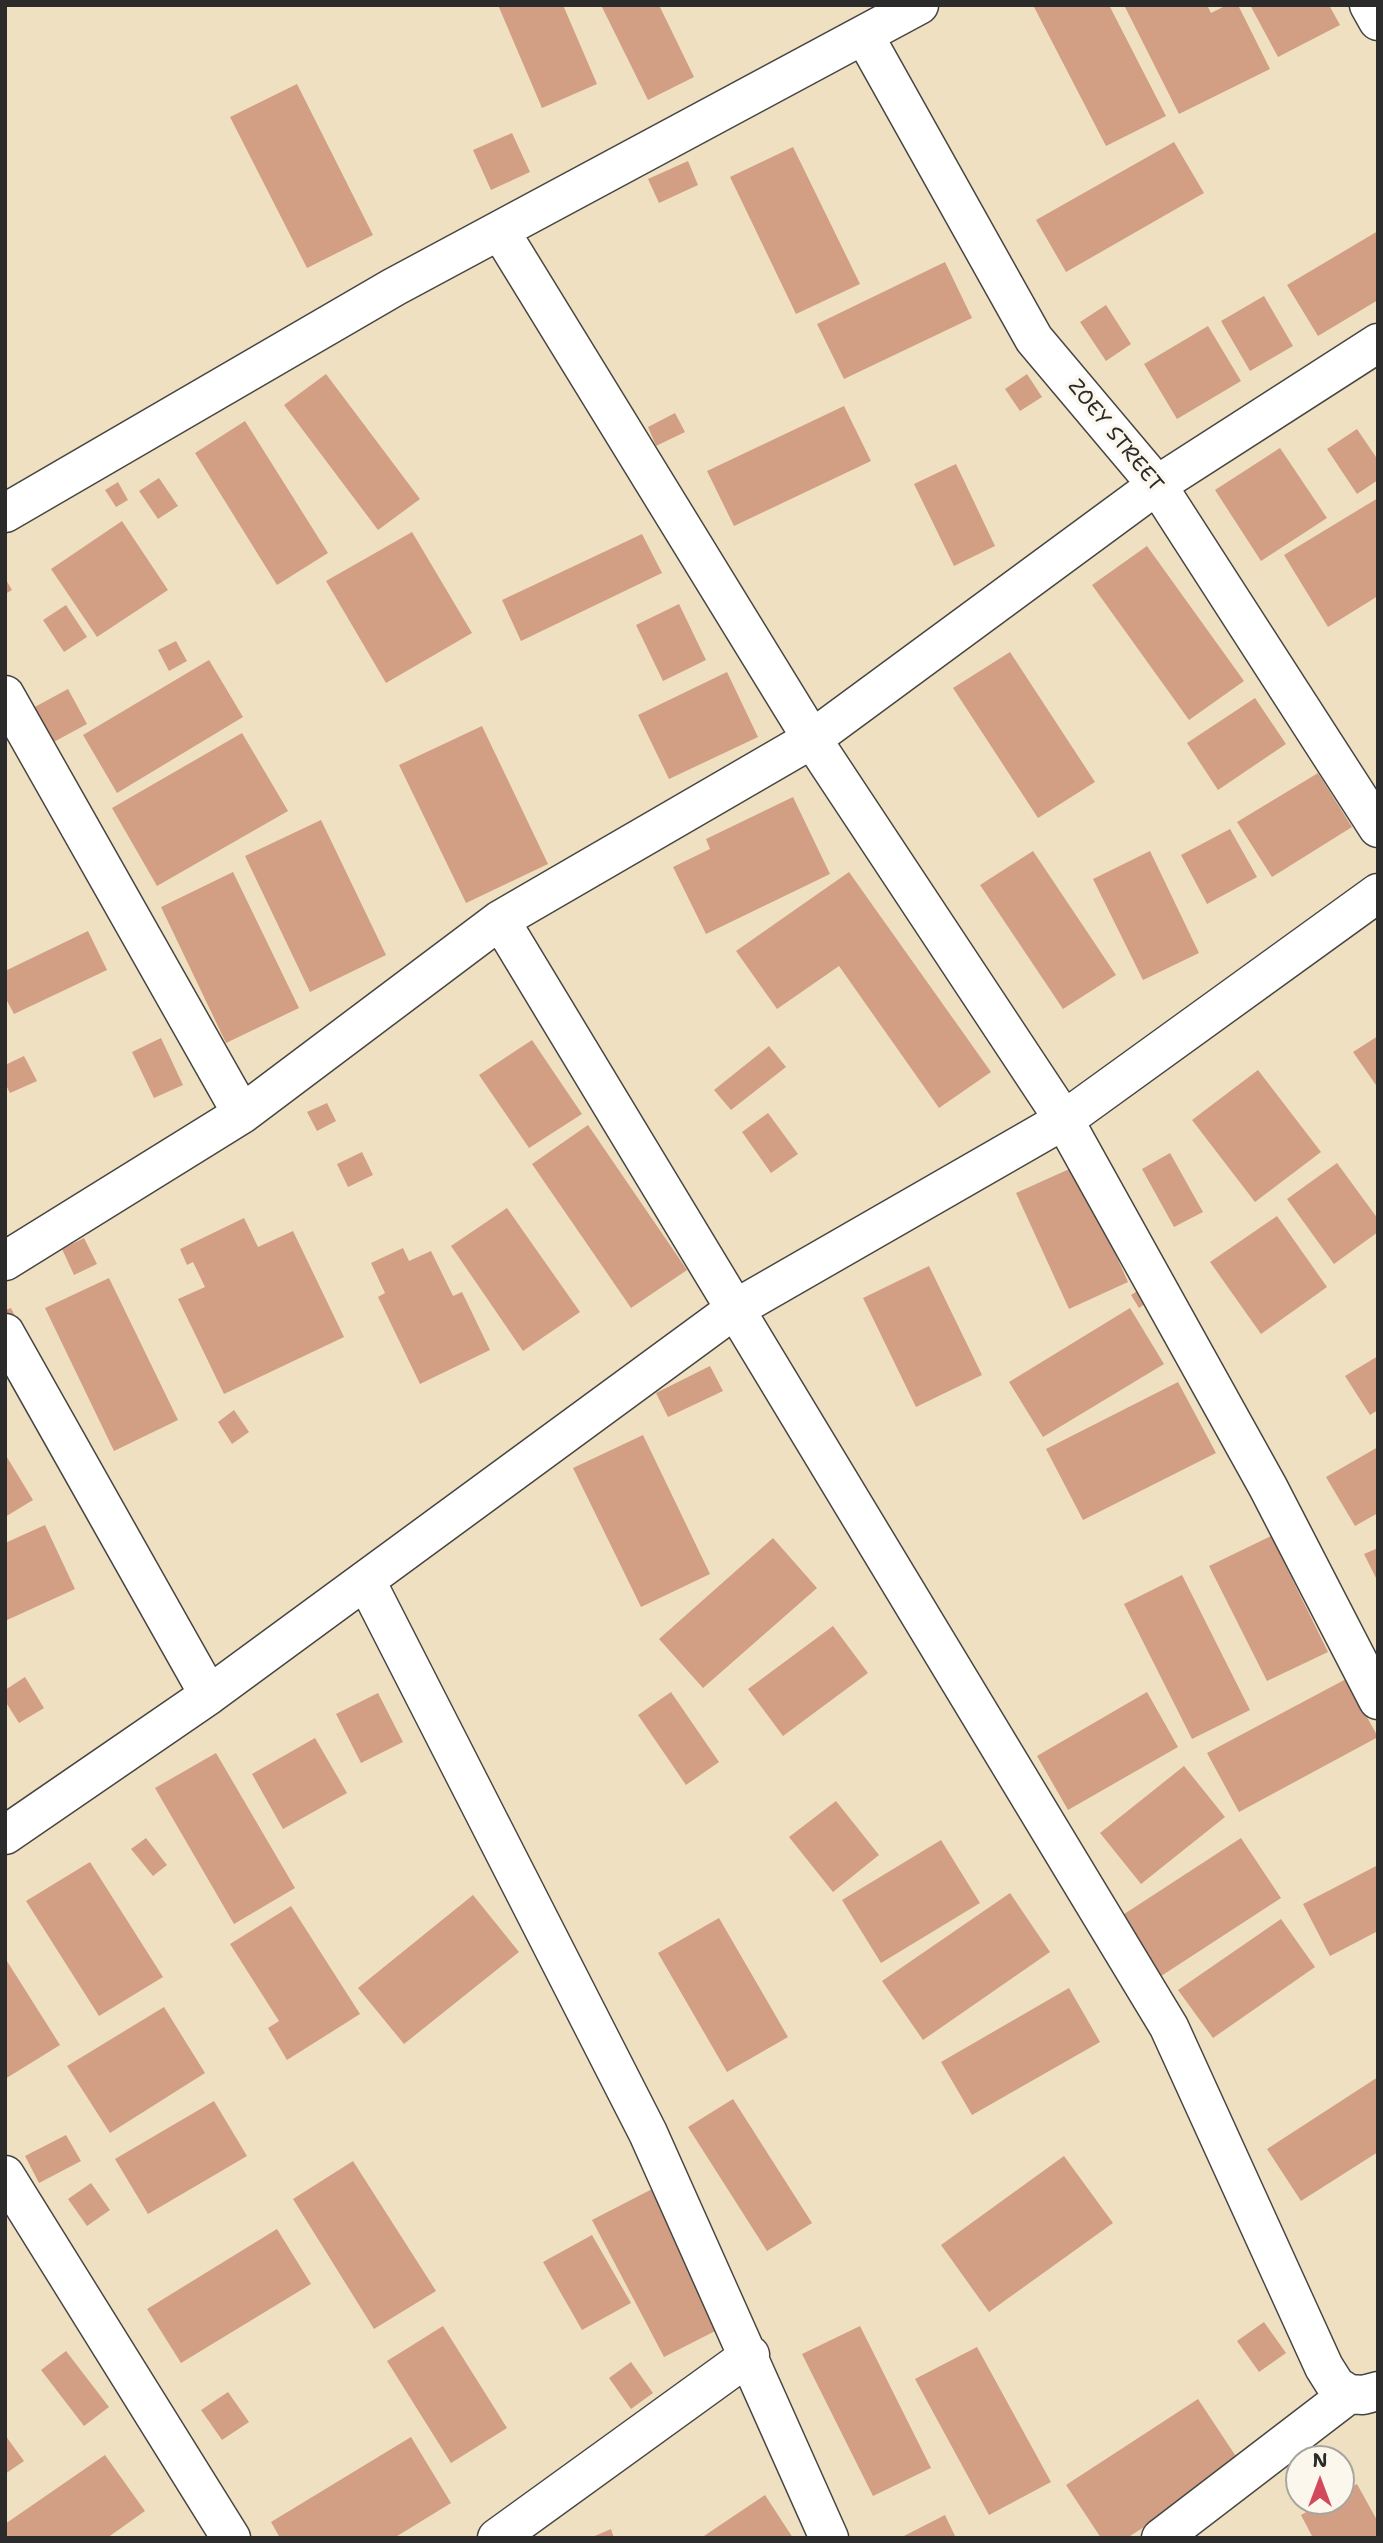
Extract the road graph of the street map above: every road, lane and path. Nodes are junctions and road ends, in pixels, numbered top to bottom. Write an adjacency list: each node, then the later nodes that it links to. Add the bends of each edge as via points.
1 (919, 5): 4 (street)
2 (1369, 5): 3 (street)
3 (1378, 21)
4 (865, 37): 5 (street); 7 (street, ZOEY STREET, via 1034,339)
5 (500, 231): 8 (street, via 394,287); 10 (street)
6 (1378, 343): 7 (street)
7 (1157, 485): 10 (street); 11 (street, ZOEY STREET)
8 (5, 513)
9 (5, 695): 14 (street)
10 (813, 739): 13 (street); 15 (street)
11 (1378, 828)
12 (1378, 893): 15 (street)
13 (500, 919): 14 (street); 17 (street)
14 (242, 1114): 16 (street)
15 (1064, 1120): 17 (street); 21 (street, via 1268,1487)
16 (5, 1261)
17 (735, 1309): 19 (street); 25 (street, via 1169,2028 1324,2367 1336,2386)
18 (5, 1333): 20 (street)
19 (366, 1581): 20 (street); 24 (street, via 648,2133)
20 (209, 1695): 22 (street)
21 (1378, 1699)
22 (5, 1835)
23 (5, 2175): 26 (street)
24 (750, 2355): 27 (street); 28 (street)
25 (1363, 2392): 29 (street)
26 (231, 2538)
27 (497, 2538)
28 (829, 2538)
29 (1161, 2538)

